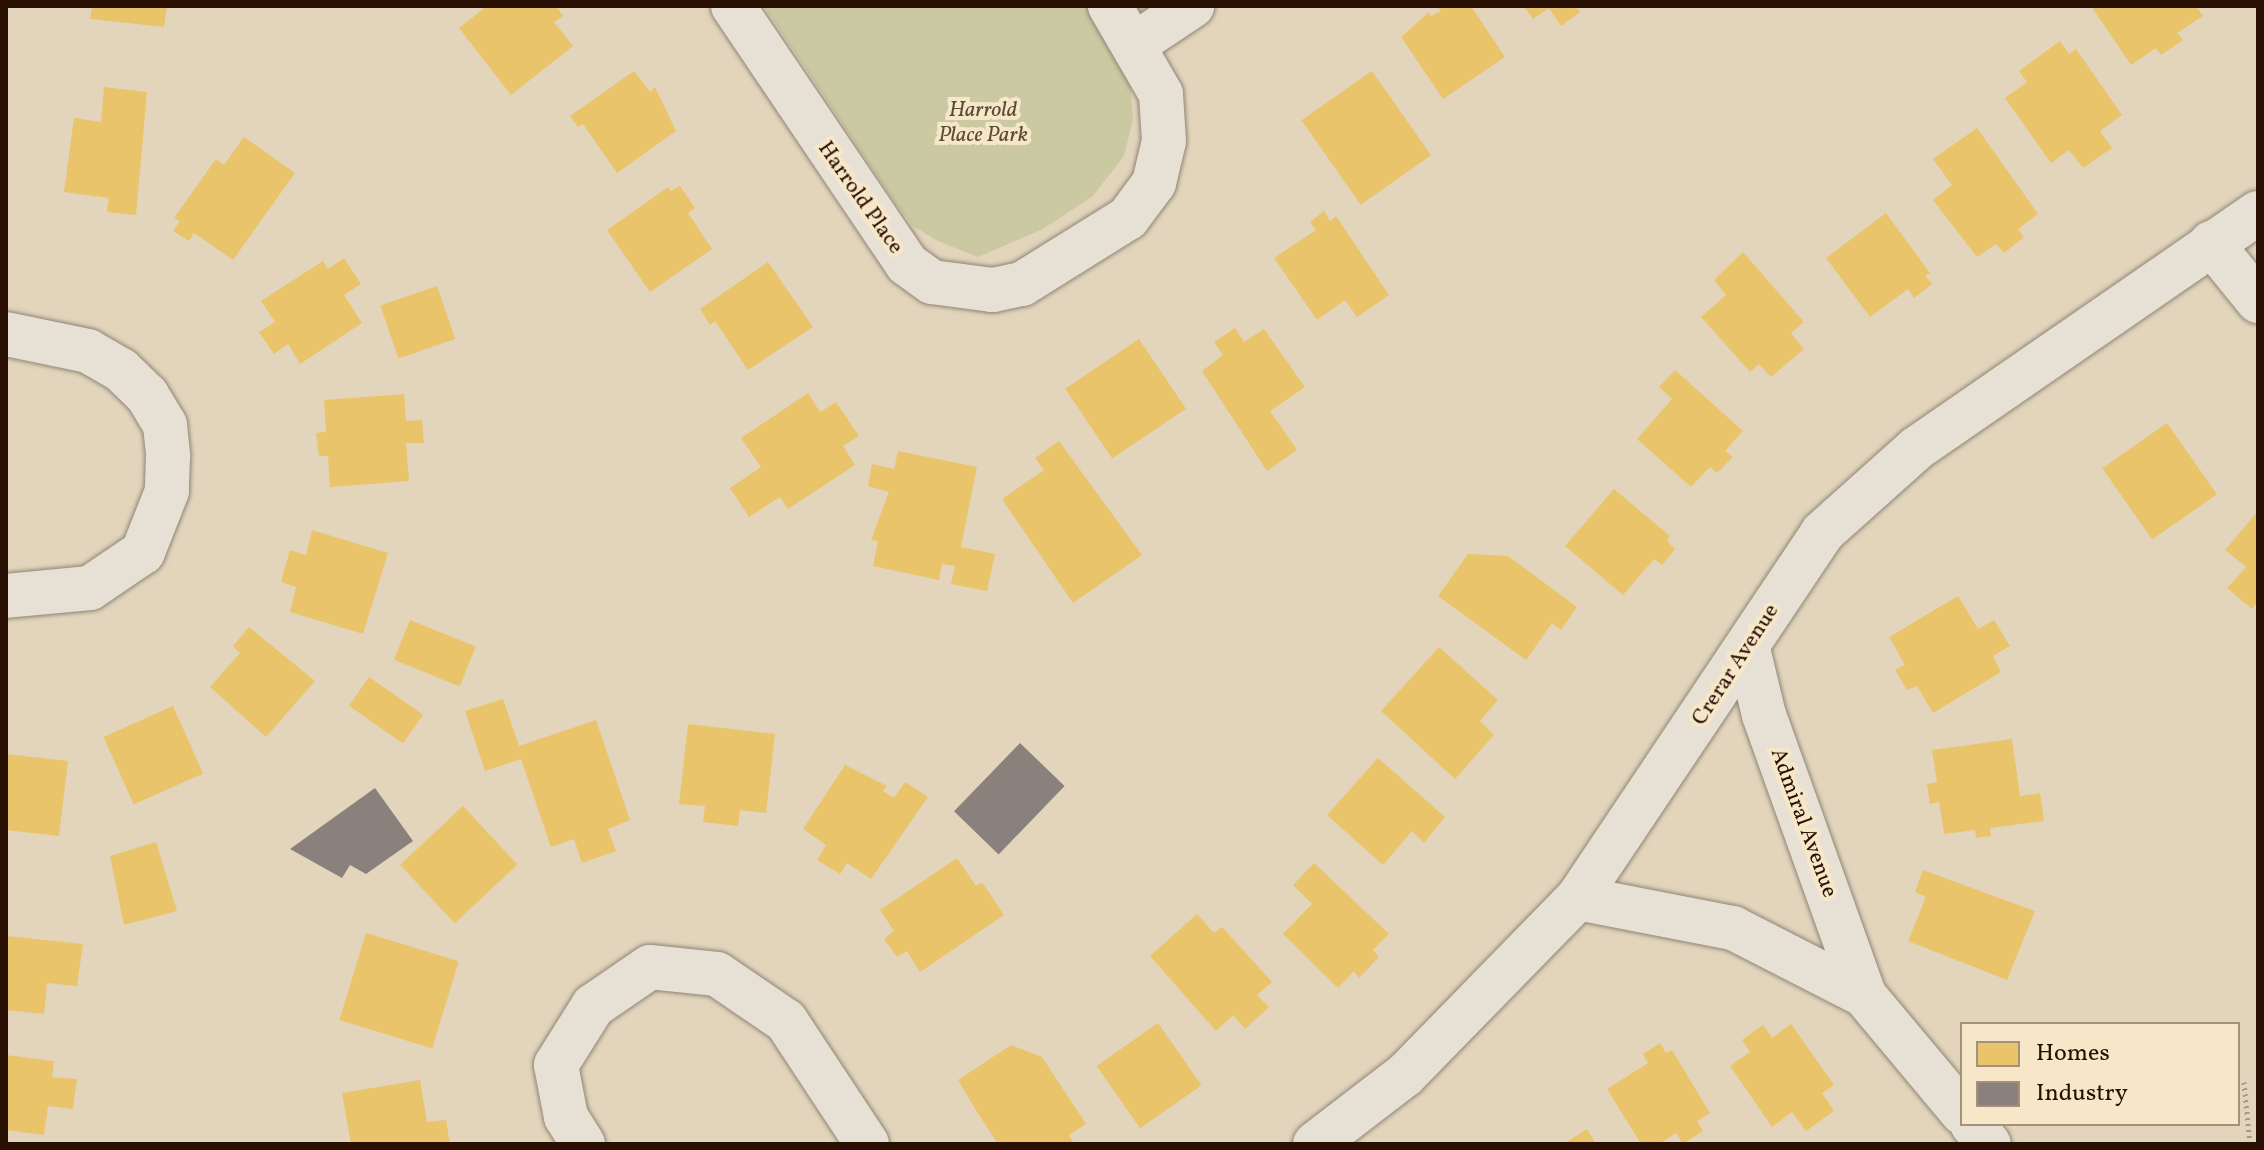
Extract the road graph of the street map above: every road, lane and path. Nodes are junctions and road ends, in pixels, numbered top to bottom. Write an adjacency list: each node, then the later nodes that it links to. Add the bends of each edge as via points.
1 (733, 6): 4 (street, Harrold Place, via 892,246 932,282 963,288 993,290 1022,284 1128,218 1154,183 1164,141 1161,94)
2 (1110, 6): 4 (street, Harrold Place)
3 (1192, 6): 4 (street)
4 (1135, 44)
5 (2258, 213): 6 (street, Crerar Avenue)
6 (2211, 243): 7 (street); 10 (street, Crerar Avenue, via 1917,448 1822,533)
7 (2258, 301)
8 (6, 334): 9 (street, via 88,351 121,370 147,395 165,425 168,456 167,491 143,552 90,588)
9 (6, 596)
10 (1748, 649): 11 (street, Crerar Avenue); 12 (street, Admiral Avenue, via 1764,715)
11 (1578, 898): 12 (street, Admiral Avenue, via 1733,928); 18 (street, Crerar Avenue, via 1405,1075)
12 (1864, 995): 14 (street, Admiral Avenue)
13 (2244, 1082): 20 (path)
14 (1960, 1110)
15 (1974, 1126): 19 (street)
16 (583, 1144): 17 (street, via 566,1117 556,1065 593,1006 650,967 717,974 786,1021)
17 (867, 1144)
18 (1315, 1144)
19 (1989, 1144)
20 (2250, 1144)

